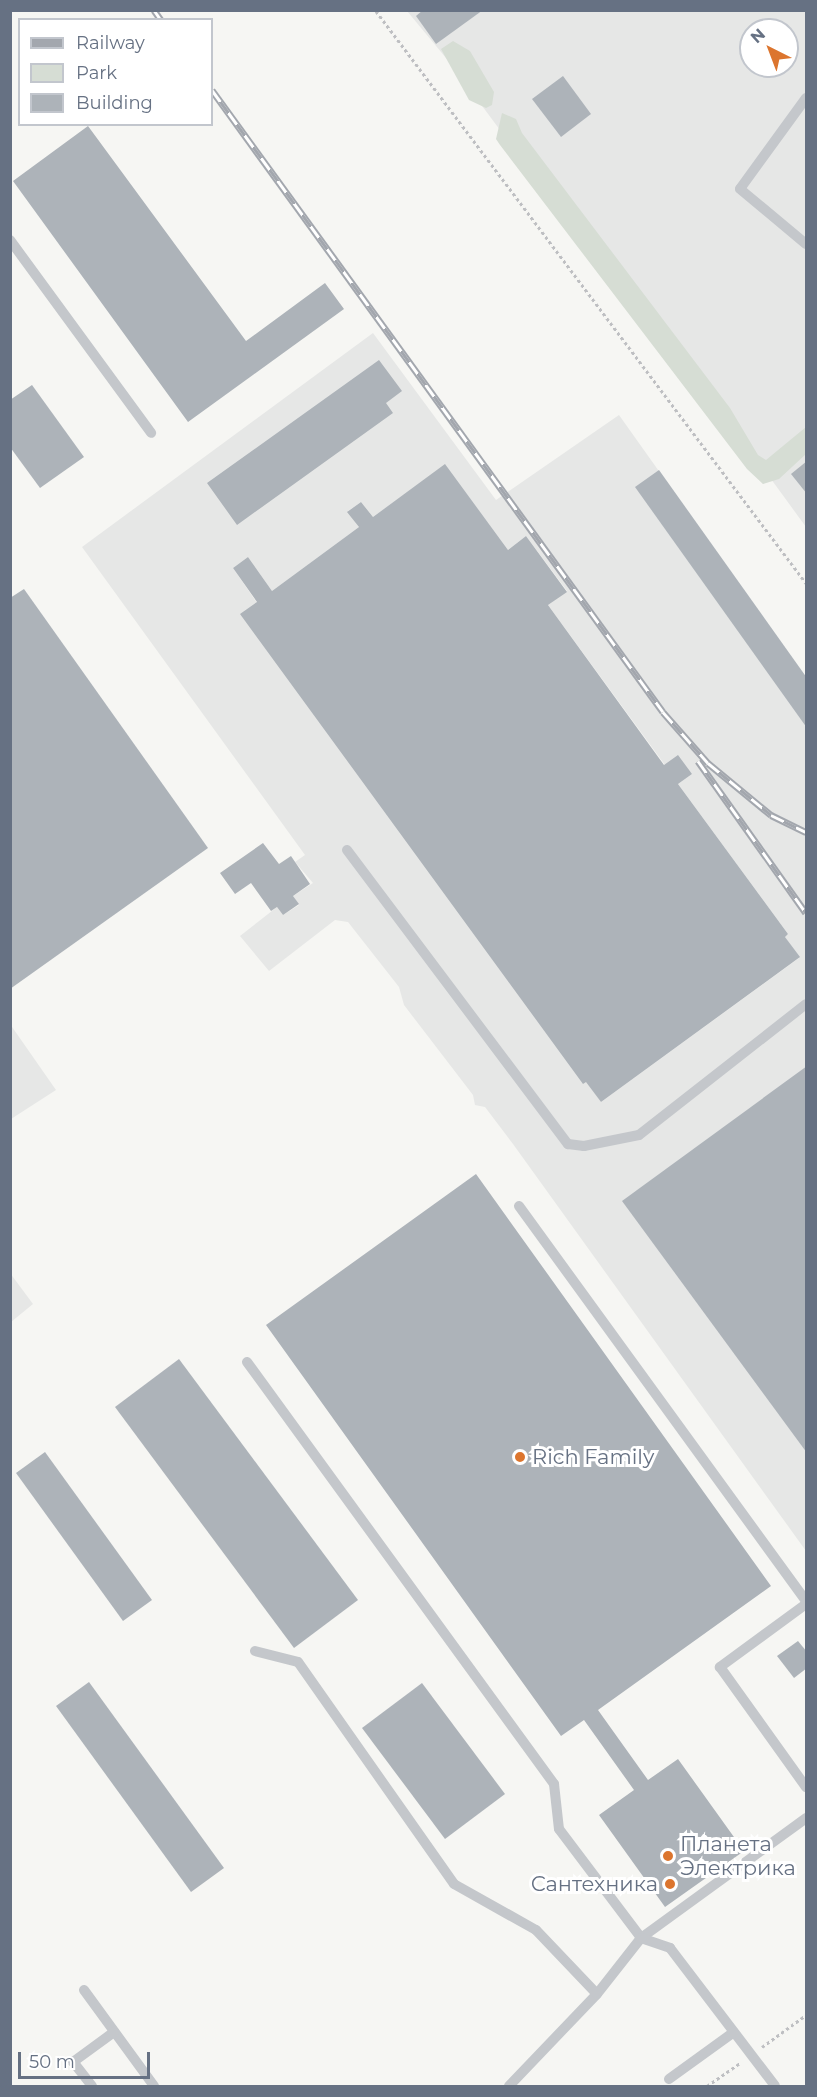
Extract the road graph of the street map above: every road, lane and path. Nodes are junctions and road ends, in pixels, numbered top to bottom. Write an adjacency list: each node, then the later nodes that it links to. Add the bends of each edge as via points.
1 (376, 11): 6 (path)
2 (807, 98): 4 (lane, via 740,189)
3 (10, 240): 5 (lane)
4 (807, 244)
5 (151, 434)
6 (807, 583)
7 (347, 850): 8 (lane, via 568,1144 584,1146 639,1136)
8 (807, 1004)
9 (519, 1206): 11 (lane)
10 (248, 1362): 15 (lane, via 554,1784 559,1828)
11 (807, 1602): 13 (lane, via 720,1667)
12 (255, 1652): 17 (lane, via 298,1662 454,1884 536,1930)
13 (807, 1787)
14 (807, 1818): 15 (lane)
15 (641, 1938): 17 (lane); 19 (lane, via 670,1948)
16 (84, 1990): 18 (lane)
17 (597, 1994): 23 (lane)
18 (114, 2032): 21 (lane, via 74,2062); 22 (lane)
19 (734, 2032): 20 (lane); 24 (lane)
20 (669, 2079)
21 (92, 2086)
22 (154, 2086)
23 (509, 2086)
24 (775, 2086)

